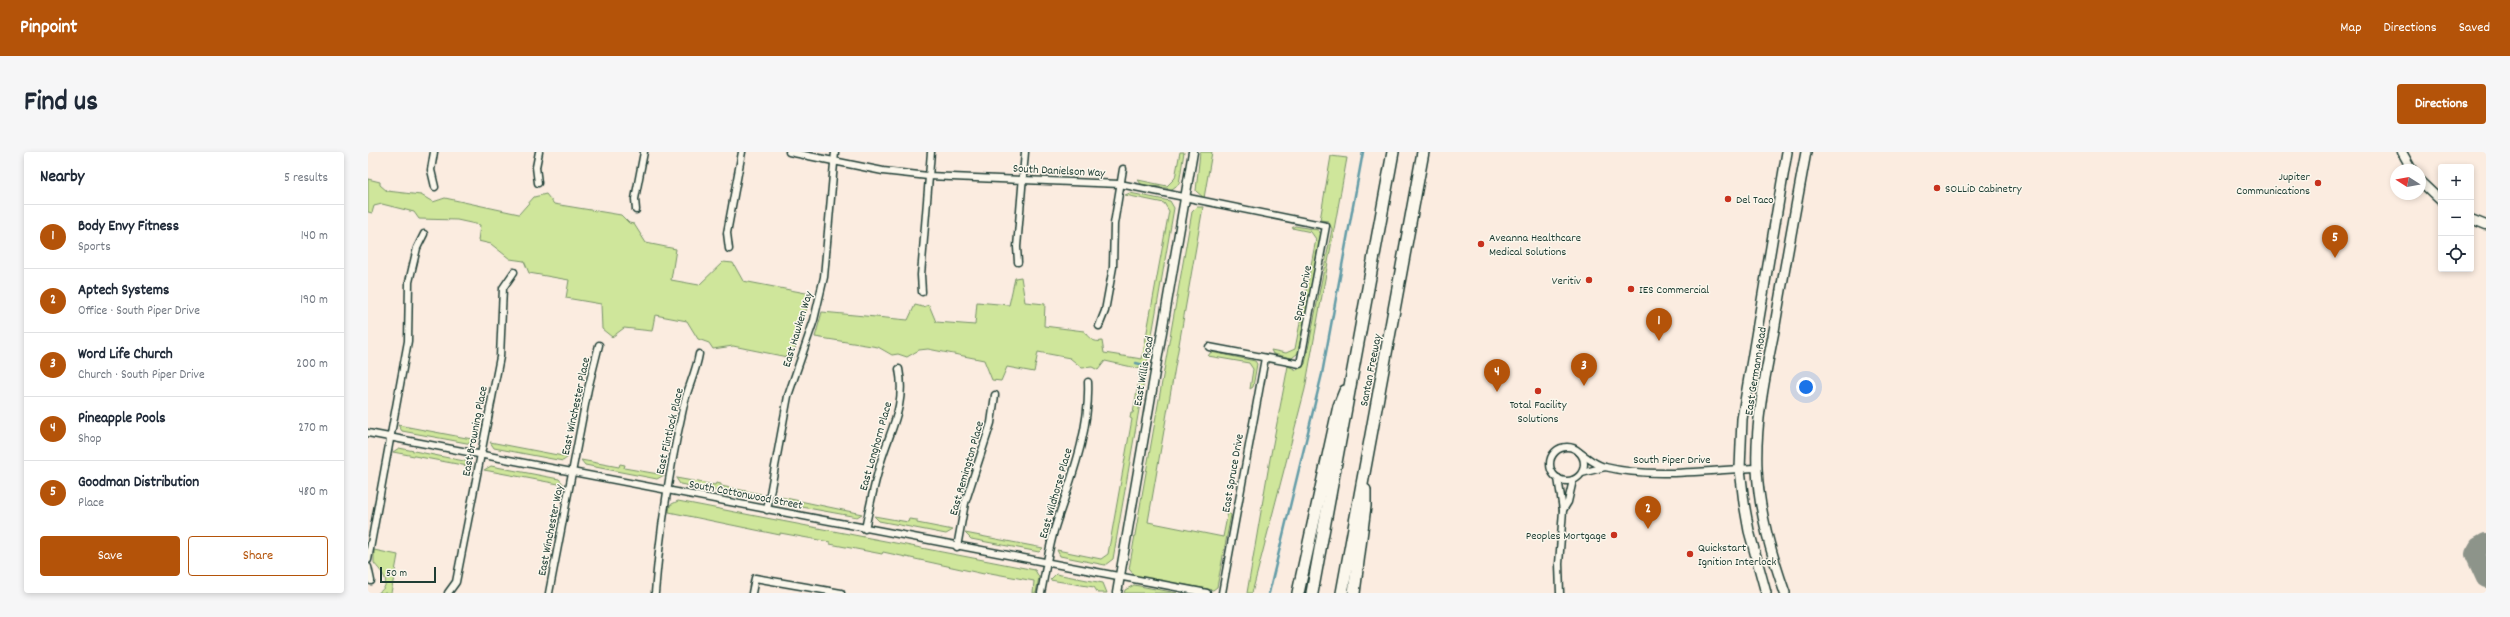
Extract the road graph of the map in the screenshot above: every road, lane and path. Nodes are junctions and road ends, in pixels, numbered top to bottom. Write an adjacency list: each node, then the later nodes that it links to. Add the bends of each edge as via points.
1 (434, 152): 23 (street, via 431,170)
2 (539, 152): 20 (street, via 536,167)
3 (644, 152): 26 (street, via 635,199)
4 (742, 152): 31 (street, via 727,233)
5 (789, 152): 15 (street, South Danielson Way)
6 (835, 152): 15 (street, East Hawken Way)
7 (931, 152): 18 (street)
8 (1025, 152): 19 (street)
9 (1193, 152): 24 (street, East Willis Road)
10 (1393, 152): 41 (highway, Santan Freeway)
11 (1423, 152): 48 (highway, Santan Freeway)
12 (1787, 152): 51 (main road, East Germann Road, via 1746,382)
13 (1806, 152): 50 (main road, East Germann Road, via 1764,382)
14 (2402, 152): 16 (street)
15 (833, 162): 18 (street, South Danielson Way); 57 (street, East Hawken Way, via 824,277 814,320 788,396)
16 (2409, 164)
17 (1123, 169): 21 (street)
18 (928, 176): 19 (street, South Danielson Way); 34 (street)
19 (1022, 179): 21 (street, South Danielson Way); 32 (street)
20 (538, 183)
21 (1120, 184): 24 (street, South Danielson Way); 35 (street, via 1114,224 1113,267 1105,311)
22 (2426, 186): 25 (street)
23 (435, 187)
24 (1186, 198): 29 (street, South Danielson Way); 64 (street, East Willis Road)
25 (2440, 200)
26 (636, 210)
27 (2474, 220): 28 (street)
28 (2486, 225)
29 (1326, 226): 39 (street, Spruce Drive, via 1300,364)
30 (424, 234): 45 (street, via 417,248 409,282 408,341)
31 (729, 248)
32 (1018, 262)
33 (514, 272): 47 (street, East Browning Place, via 503,288 500,357)
34 (922, 292)
35 (1099, 326)
36 (599, 345): 52 (street, East Winchester Place)
37 (1209, 347): 39 (street)
38 (699, 354): 56 (street, East Flintlock Place, via 685,402)
39 (1265, 358): 74 (street, East Spruce Drive)
40 (899, 369): 59 (street, East Longhorn Place, via 903,387 896,420 878,470)
41 (1354, 370): 75 (highway, via 1339,406); 76 (highway, Santan Freeway)
42 (1088, 382): 62 (street, East Wildhorse Place, via 1089,402 1078,459 1070,488 1056,522)
43 (995, 395): 60 (street, East Remington Place, via 991,423 965,503)
44 (368, 433): 45 (street, South Cottonwood Street)
45 (391, 438): 47 (street, South Cottonwood Street); 61 (street)
46 (1579, 452): 49 (street, South Piper Drive, via 1587,459); 53 (street, via 1584,462); 54 (street, via 1563,447 1554,453 1551,464)
47 (481, 455): 52 (street, South Cottonwood Street); 66 (street, East Browning Place, via 456,582)
48 (1365, 466): 77 (highway, Santan Freeway); 78 (highway, via 1365,506)
49 (1605, 467): 51 (street, South Piper Drive, via 1651,472); 53 (street, South Piper Drive)
50 (1757, 468): 51 (street, South Piper Drive); 81 (main road, East Germann Road, via 1772,558)
51 (1740, 469): 80 (main road, East Germann Road, via 1749,531)
52 (573, 472): 56 (street, South Cottonwood Street); 67 (street, East Winchester Way)
53 (1582, 473): 55 (street)
54 (1558, 478): 55 (street); 58 (street)
55 (1573, 480): 58 (street)
56 (667, 490): 57 (street, South Cottonwood Street); 68 (street, East Flintlock Place, via 659,541)
57 (767, 510): 59 (street, South Cottonwood Street)
58 (1564, 510): 79 (street, via 1559,564)
59 (865, 528): 60 (street, South Cottonwood Street)
60 (956, 546): 62 (street, South Cottonwood Street)
61 (368, 560)
62 (1047, 563): 64 (street, South Cottonwood Street); 71 (street, East Wildhorse Place)
63 (368, 567): 65 (street)
64 (1119, 577): 72 (street, East Willis Road); 73 (street, South Cottonwood Street)
65 (371, 581)
66 (448, 593)
67 (549, 593)
68 (655, 593)
69 (752, 593): 70 (street, via 755,578)
70 (841, 593)
71 (1041, 593)
72 (1117, 593)
73 (1207, 593)
74 (1222, 593)
75 (1298, 593)
76 (1312, 593)
77 (1342, 593)
78 (1354, 593)
79 (1560, 593)
80 (1766, 593)
81 (1785, 593)

